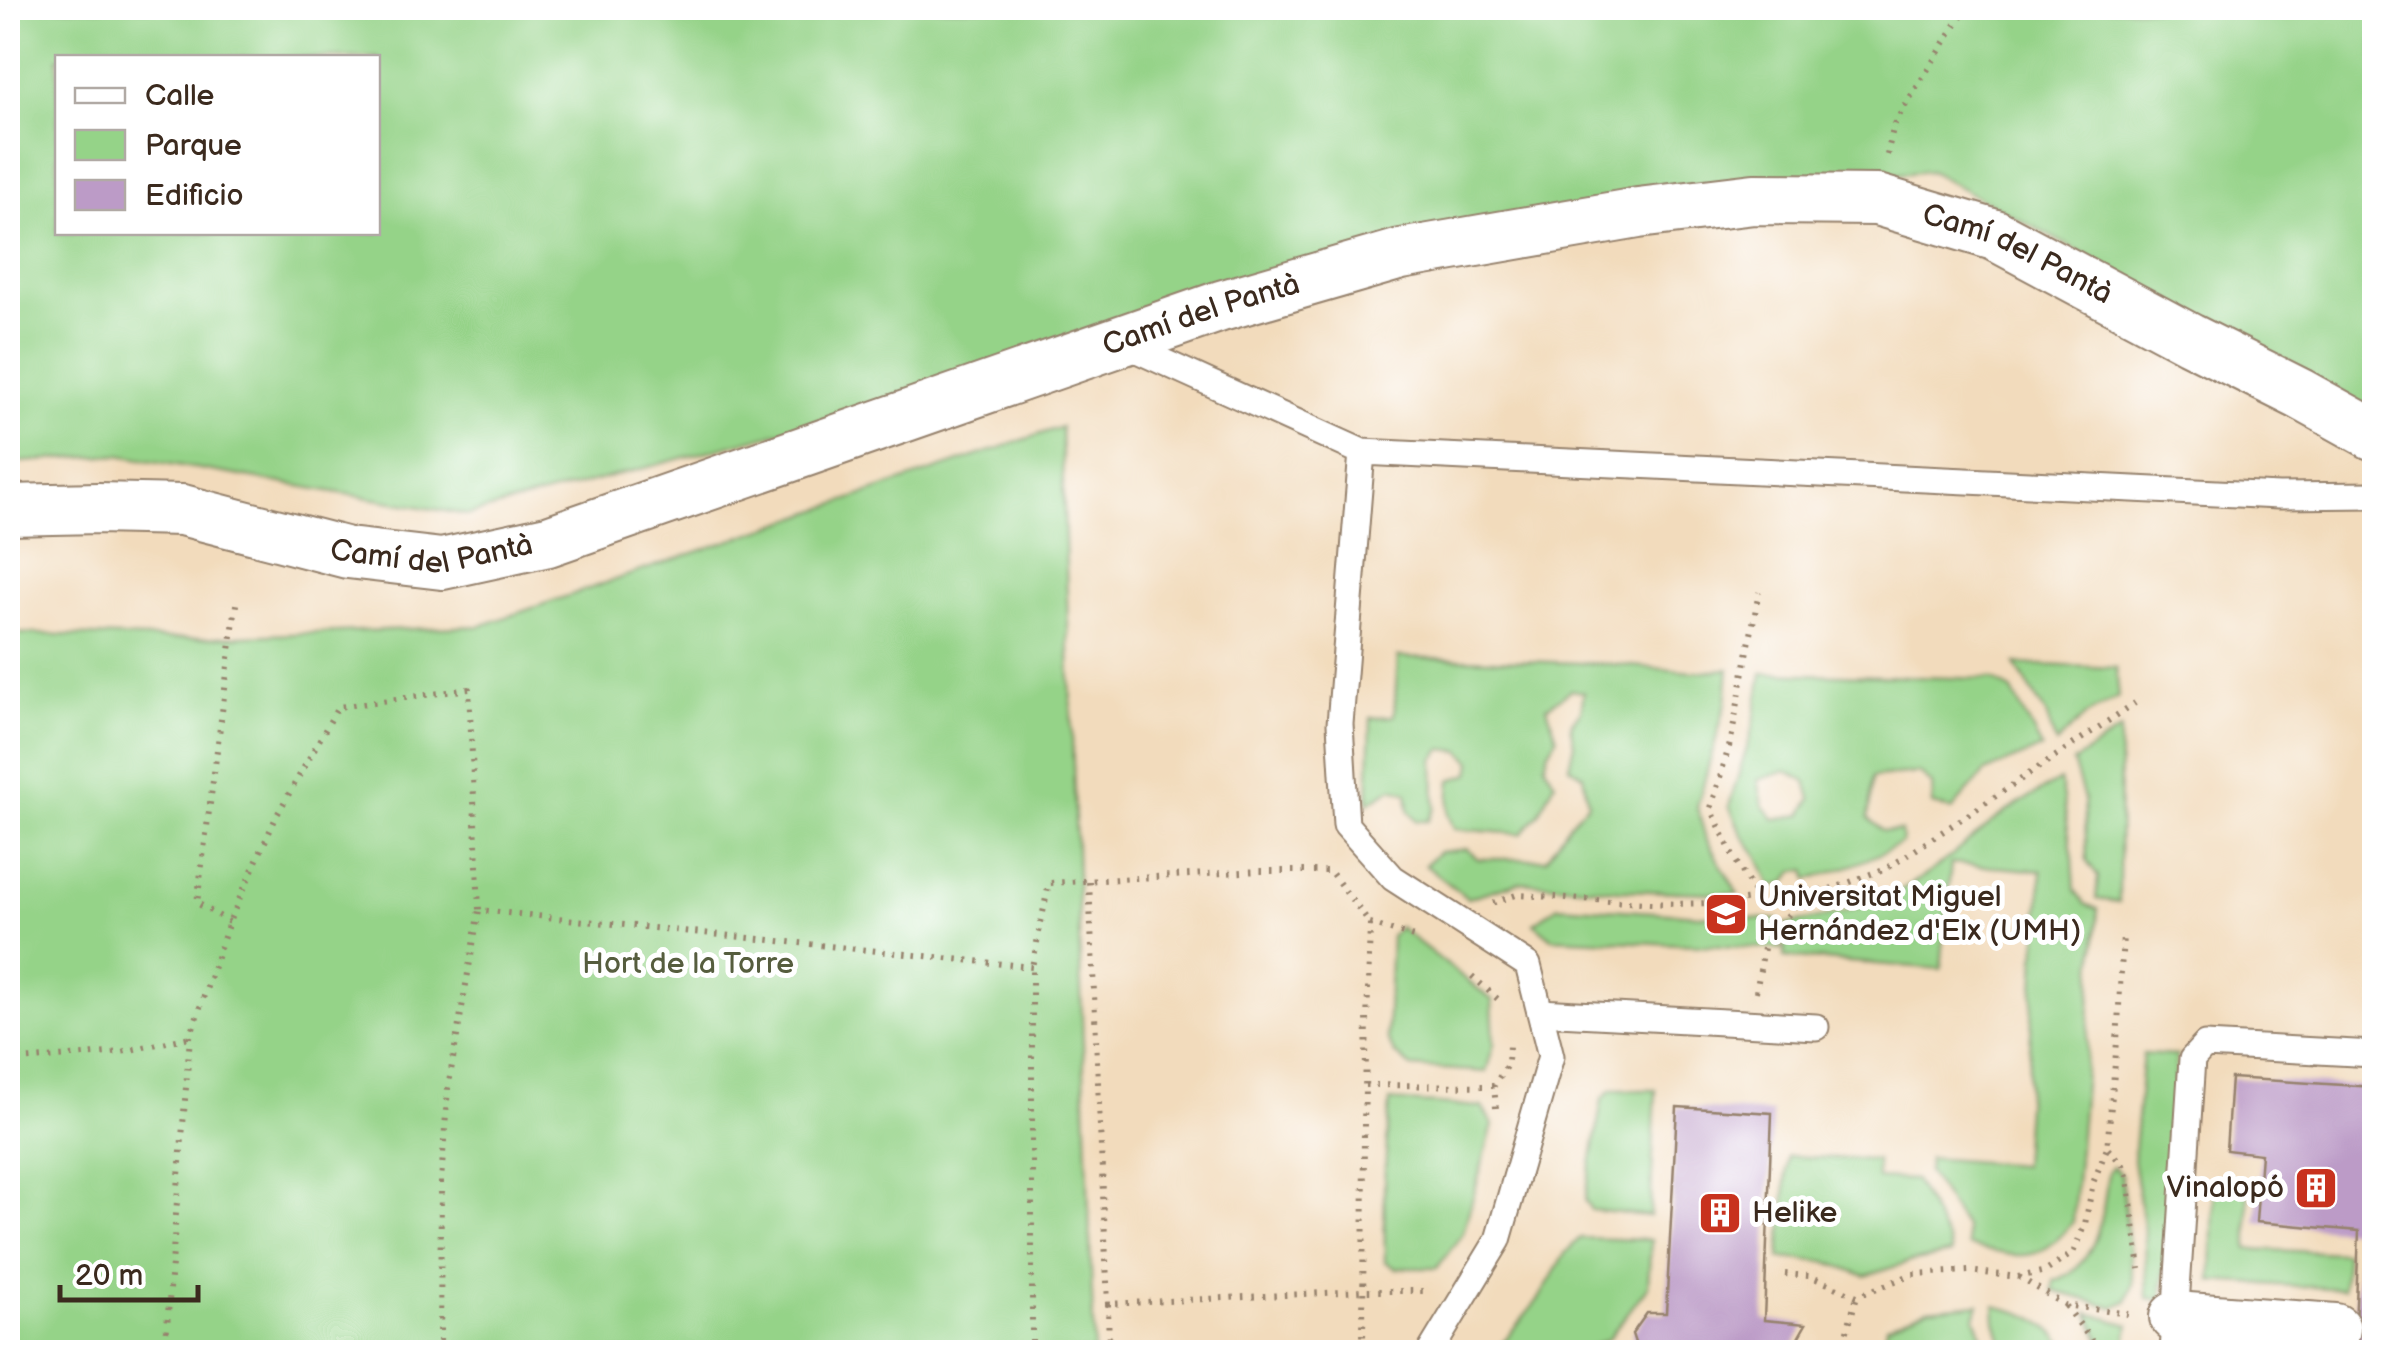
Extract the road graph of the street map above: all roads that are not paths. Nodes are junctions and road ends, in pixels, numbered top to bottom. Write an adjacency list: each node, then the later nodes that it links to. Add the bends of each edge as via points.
1 (1120, 342): 2 (street, Camí del Pantà, via 1401,254 1754,198 1878,200 1995,235); 3 (lane); 5 (street, Camí del Pantà, via 548,541 442,564 348,554 182,510)
2 (2374, 435)
3 (1362, 452): 4 (lane); 6 (lane, via 1340,724 1346,825 1393,878 1528,965)
4 (2374, 495)
5 (8, 510)
6 (1540, 1012): 7 (lane); 11 (lane, via 1551,1056 1498,1240)
7 (1816, 1026)
8 (2374, 1054): 9 (lane, via 2205,1045 2192,1059)
9 (2156, 1317): 10 (street)
10 (2335, 1328)
11 (1430, 1352)

